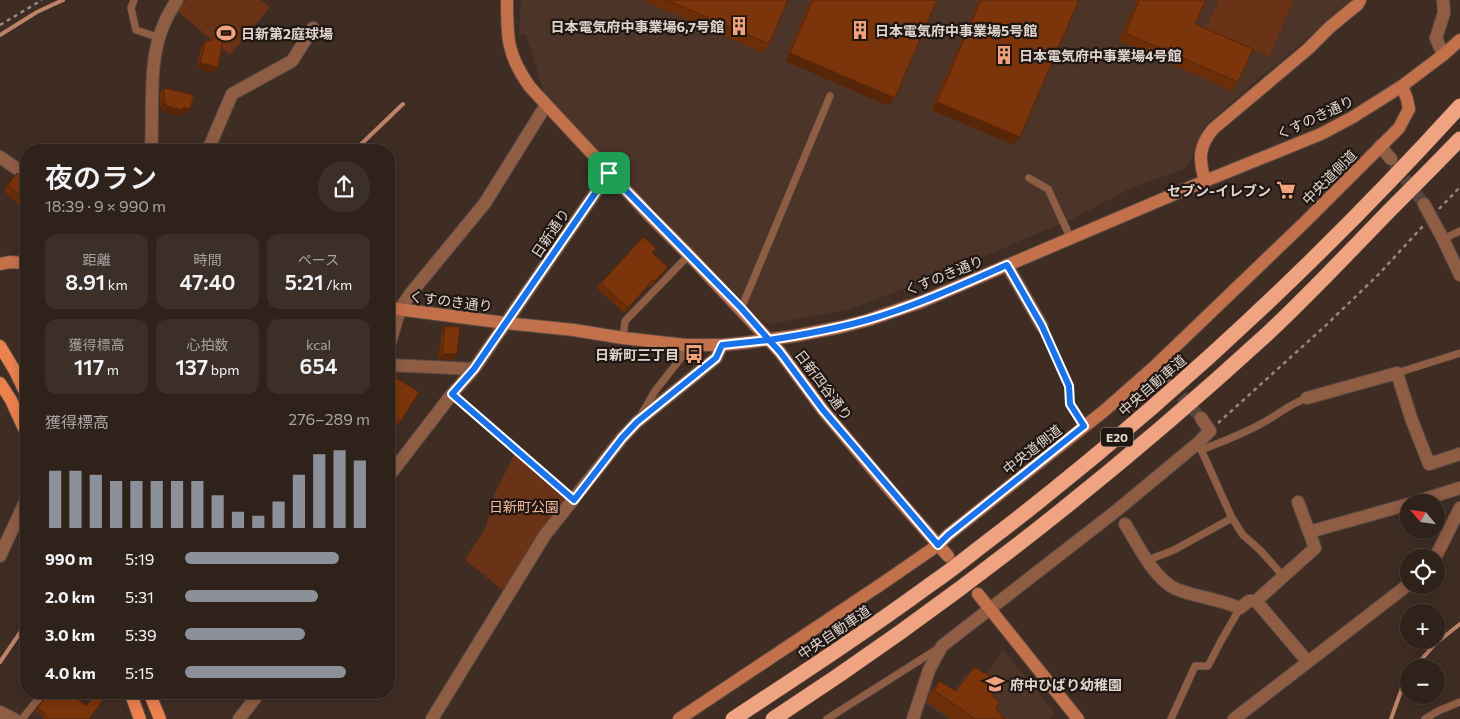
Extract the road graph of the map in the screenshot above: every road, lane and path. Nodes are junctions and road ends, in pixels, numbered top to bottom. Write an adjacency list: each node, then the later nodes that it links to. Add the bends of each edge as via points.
1 (42, 0): 7 (path)
2 (134, 0): 9 (lane, via 131,8 136,30)
3 (177, 0): 9 (street, via 163,25)
4 (507, 0): 14 (street, via 508,42 512,57 522,76)
5 (1360, 0): 25 (street, via 1308,49 1212,129 1201,152)
6 (1444, 0): 11 (street, via 1444,13 1436,38)
7 (0, 25)
8 (312, 28): 18 (street, via 292,60 232,94)
9 (160, 38): 17 (street, via 152,88)
10 (1460, 40): 11 (street, くすのき通り)
11 (1443, 55): 12 (street, くすのき通り)
12 (1402, 86): 19 (street, 中央道側道, via 1409,109 1399,128); 25 (street, くすのき通り, via 1321,134)
13 (830, 96): 38 (lane)
14 (546, 105): 23 (street); 37 (street, via 485,203 411,294)
15 (1460, 106): 101 (highway, 中央自動車道 / E20, bridge, via 1322,250 1152,408 1050,493 932,584)
16 (1460, 139): 102 (highway, E20, bridge, via 1267,334 1165,425 947,599)
17 (151, 144)
18 (211, 144)
19 (1380, 146): 21 (street); 49 (street, 中央道側道)
20 (0, 157): 22 (street)
21 (1391, 159)
22 (20, 171)
23 (609, 173): 32 (street, 日新四谷通り); 40 (street, 日新通り)
24 (1029, 178): 30 (lane, via 1048,189)
25 (1205, 181): 30 (street, くすのき通り)
26 (1460, 187): 28 (path)
27 (1424, 204): 28 (street)
28 (1430, 217): 31 (street); 61 (path, via 1323,328)
29 (1460, 231): 31 (lane)
30 (1071, 238): 35 (street, くすのき通り)
31 (1443, 239): 36 (street)
32 (689, 255): 38 (street, 日新四谷通り); 42 (lane, via 625,321)
33 (20, 262): 34 (street)
34 (0, 264)
35 (1007, 265): 41 (street); 43 (street, くすのき通り, via 921,302 868,320)
36 (1460, 275)
37 (395, 308)
38 (741, 308): 43 (street, 日新四谷通り)
39 (395, 309): 40 (street, くすのき通り)
40 (506, 323): 42 (street, くすのき通り); 50 (street, 日新通り)
41 (1042, 326): 60 (lane, via 1069,386 1070,404)
42 (623, 338): 44 (street, くすのき通り)
43 (769, 340): 45 (street, くすのき通り); 75 (street, 日新四谷通り, via 823,410)
44 (686, 344): 45 (street, くすのき通り); 59 (lane, via 681,358 655,391)
45 (722, 345): 59 (street, via 716,358)
46 (0, 346): 53 (main road)
47 (1460, 354): 51 (lane)
48 (395, 365): 50 (street)
49 (1154, 366): 52 (street); 60 (street, 中央道側道)
50 (474, 369): 55 (street, 日新通り)
51 (1397, 373): 56 (street); 63 (street, via 1429,464)
52 (1164, 378)
53 (20, 381)
54 (0, 383): 58 (main road)
55 (452, 394): 64 (street, 日新通り); 67 (path)
56 (1307, 398): 62 (lane, via 1294,402 1240,435)
57 (1201, 418): 61 (street)
58 (20, 421)
59 (637, 422): 67 (street)
60 (1084, 426): 75 (street, 中央道側道)
61 (1210, 431): 62 (street)
62 (1200, 446): 72 (lane); 84 (street)
63 (1460, 454)
64 (395, 468)
65 (1460, 488): 66 (street)
66 (1440, 494)
67 (574, 500): 99 (street, via 545,535)
68 (1298, 502): 74 (street)
69 (1400, 507): 74 (street)
70 (1460, 508): 76 (street)
71 (20, 513): 77 (street)
72 (1232, 518): 79 (lane, via 1174,550); 80 (lane, via 1243,535)
73 (1125, 524): 79 (street)
74 (1309, 532): 80 (street, via 1315,548)
75 (938, 545): 78 (street, 日新四谷通り); 100 (street, 中央道側道)
76 (1440, 549)
77 (0, 556)
78 (948, 556)
79 (1148, 560): 85 (street, via 1162,579 1174,588)
80 (1283, 576): 83 (street)
81 (1400, 591): 87 (street)
82 (978, 594): 84 (street)
83 (1256, 601): 85 (street, via 1249,600); 87 (street)
84 (989, 608): 86 (street); 105 (street)
85 (1240, 608): 106 (lane, via 1208,666 1195,666)
86 (942, 646): 103 (lane); 104 (street, via 929,670)
87 (1308, 662): 107 (street)
88 (38, 699): 95 (lane)
89 (133, 699): 96 (main road)
90 (152, 699): 97 (main road)
91 (255, 699): 98 (street)
92 (1460, 702): 108 (lane)
93 (0, 712): 94 (street)
94 (14, 719)
95 (22, 719)
96 (140, 719)
97 (160, 719)
98 (239, 719)
99 (432, 719)
100 (679, 719)
101 (733, 719)
102 (774, 719)
103 (827, 719)
104 (913, 719)
105 (1078, 719)
106 (1171, 719)
107 (1234, 719)
108 (1425, 719)

